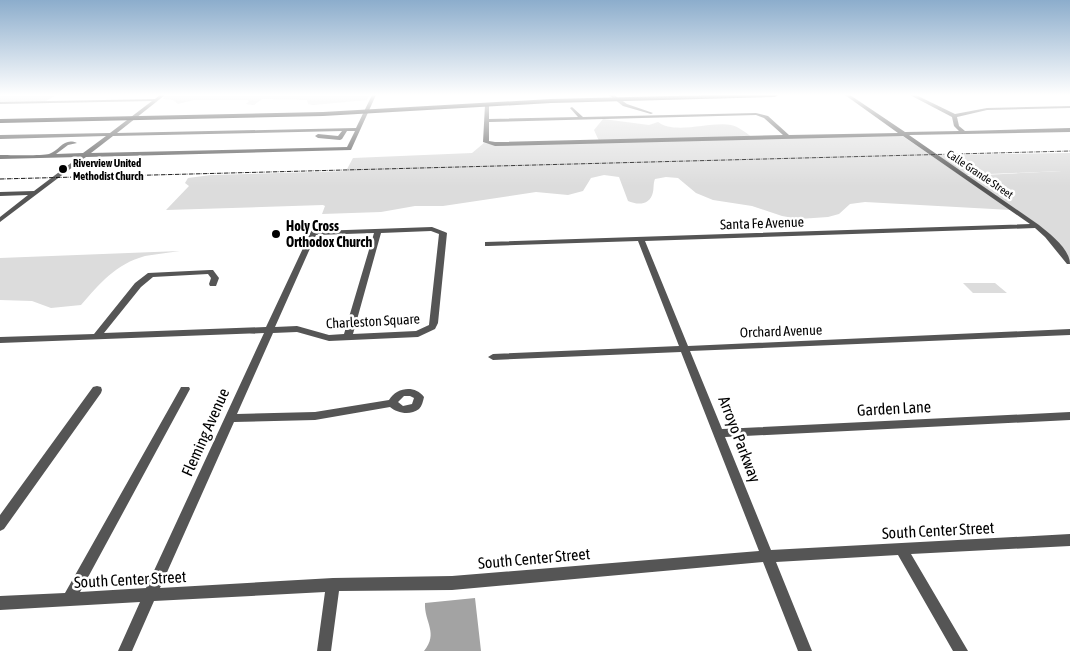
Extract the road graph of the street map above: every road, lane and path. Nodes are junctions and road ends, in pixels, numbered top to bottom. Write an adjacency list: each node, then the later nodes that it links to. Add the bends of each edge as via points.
1 (124, 125): 13 (street)
2 (360, 125): 7 (street)
3 (488, 125): 16 (street, via 488,143)
4 (774, 125): 16 (street)
5 (891, 125): 12 (street, Calle Grande Street)
6 (957, 125): 11 (street)
7 (359, 129): 8 (street); 19 (street, via 350,149)
8 (345, 130): 13 (street); 14 (street, via 340,138)
9 (1055, 130): 10 (street); 11 (street); 17 (street)
10 (1069, 130)
11 (964, 133): 12 (street)
12 (904, 134): 16 (street); 25 (street, Calle Grande Street)
13 (111, 135): 15 (street); 19 (street)
14 (318, 136)
15 (0, 137)
16 (788, 137)
17 (1070, 138)
18 (74, 143): 20 (street)
19 (84, 155): 20 (street); 22 (street)
20 (50, 156): 21 (street)
21 (0, 157)
22 (35, 193): 23 (street); 24 (street)
23 (0, 194)
24 (0, 220)
25 (1037, 226): 28 (street, Santa Fe Avenue); 30 (street, Calle Grande Street)
26 (315, 230): 27 (street, Charleston Square); 32 (street, Fleming Avenue)
27 (378, 231): 35 (street); 35 (street, Charleston Square, via 432,229 443,233 434,323 428,331 418,334)
28 (641, 239): 29 (street, Santa Fe Avenue); 37 (street, Arroyo Parkway)
29 (488, 244)
30 (1070, 262)
31 (212, 284): 34 (street, via 215,278 210,272 151,275 138,285)
32 (271, 330): 34 (street, Charleston Square); 35 (street, Charleston Square, via 297,329 322,337); 43 (street, Fleming Avenue)
33 (1070, 332): 37 (street, Orchard Avenue)
34 (97, 336): 36 (street, Charleston Square)
35 (348, 337)
36 (0, 340)
37 (686, 348): 38 (street, Orchard Avenue); 44 (street, Arroyo Parkway)
38 (493, 357)
39 (185, 389): 51 (street)
40 (96, 390): 45 (street)
41 (392, 403): 43 (street, via 315,416)
42 (1070, 416): 44 (street, Garden Lane)
43 (230, 418): 50 (street, Fleming Avenue)
44 (719, 433): 48 (street, Arroyo Parkway)
45 (0, 525)
46 (1070, 540): 47 (street, South Center Street)
47 (901, 549): 48 (street, South Center Street); 56 (street)
48 (767, 556): 49 (street, South Center Street, via 452,583); 55 (street, Arroyo Parkway)
49 (333, 586): 50 (street, South Center Street); 54 (street)
50 (149, 596): 51 (street, South Center Street); 53 (street, Fleming Avenue)
51 (69, 599): 52 (street, South Center Street)
52 (0, 604)
53 (124, 651)
54 (324, 651)
55 (805, 651)
56 (961, 651)

